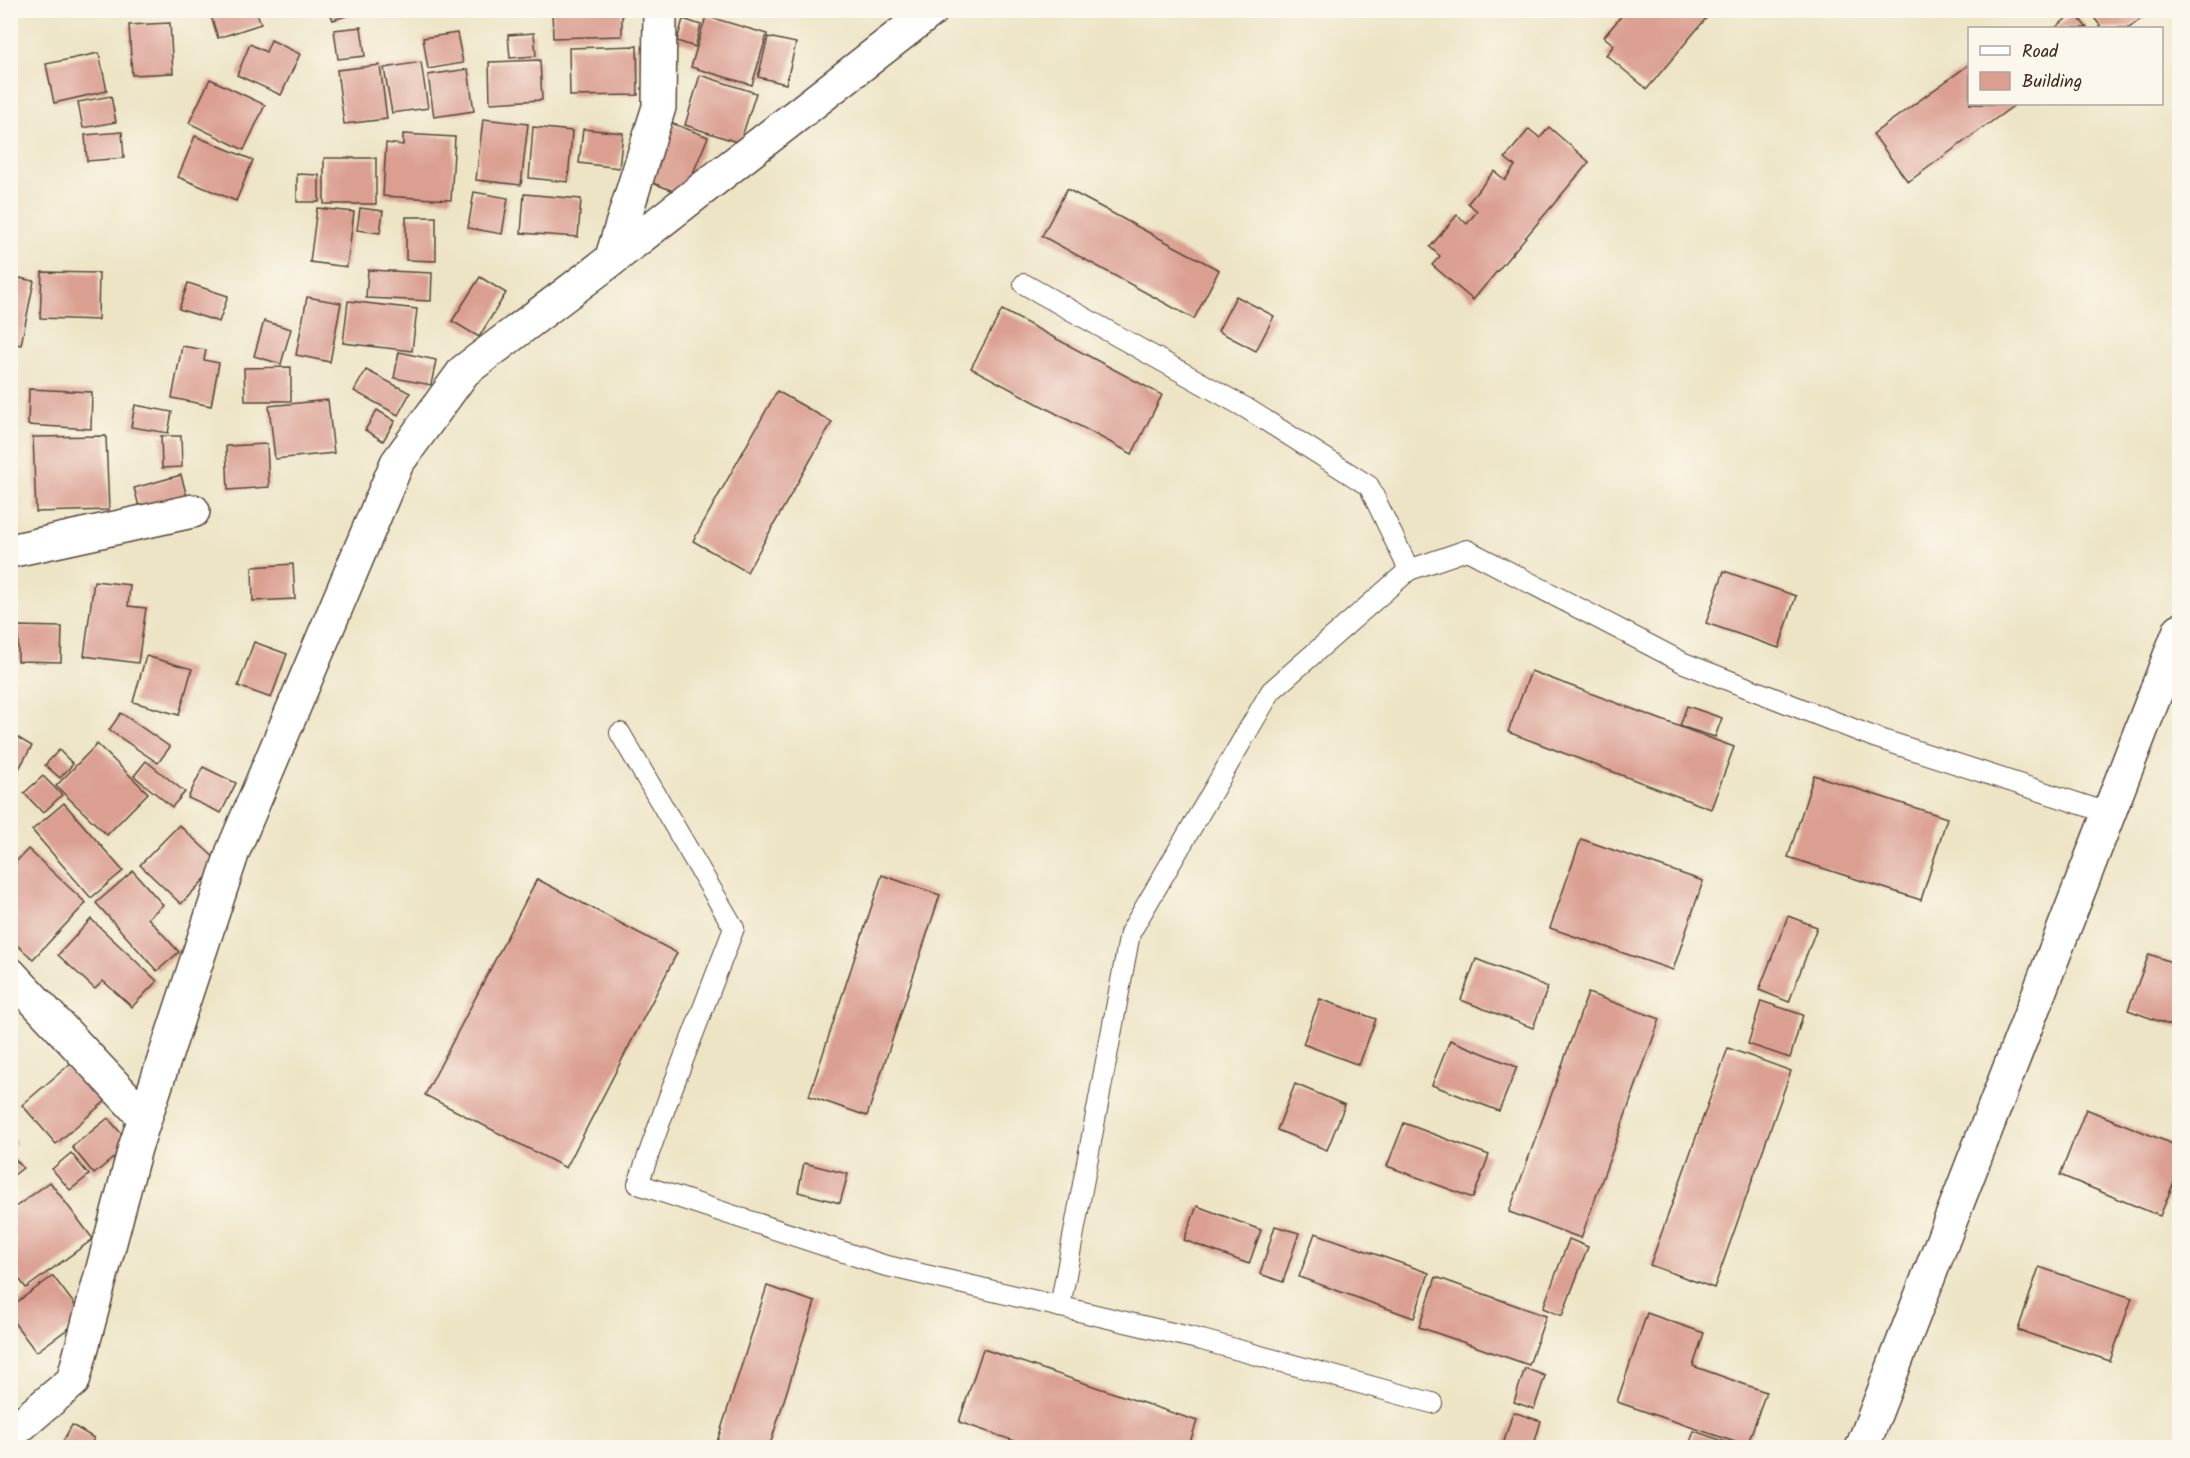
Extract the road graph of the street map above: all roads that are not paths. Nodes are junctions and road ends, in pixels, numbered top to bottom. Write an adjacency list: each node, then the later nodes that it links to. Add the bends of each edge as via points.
1 (660, 10): 3 (street, via 659,107)
2 (932, 10): 3 (street)
3 (612, 260): 12 (street, via 464,371 397,464 233,851)
4 (1024, 284): 7 (lane, via 1245,408 1369,486)
5 (193, 511): 6 (street)
6 (10, 551)
7 (1409, 570): 10 (lane, via 1467,550 1684,663 1874,737); 13 (lane, via 1271,691 1130,933)
8 (2180, 630): 10 (street)
9 (620, 733): 13 (lane, via 734,928 638,1184 883,1264)
10 (2108, 813): 16 (street)
11 (10, 974): 12 (street)
12 (145, 1118): 15 (street, via 74,1381)
13 (1060, 1306): 14 (lane)
14 (1432, 1403)
15 (10, 1434)
16 (1862, 1448)

